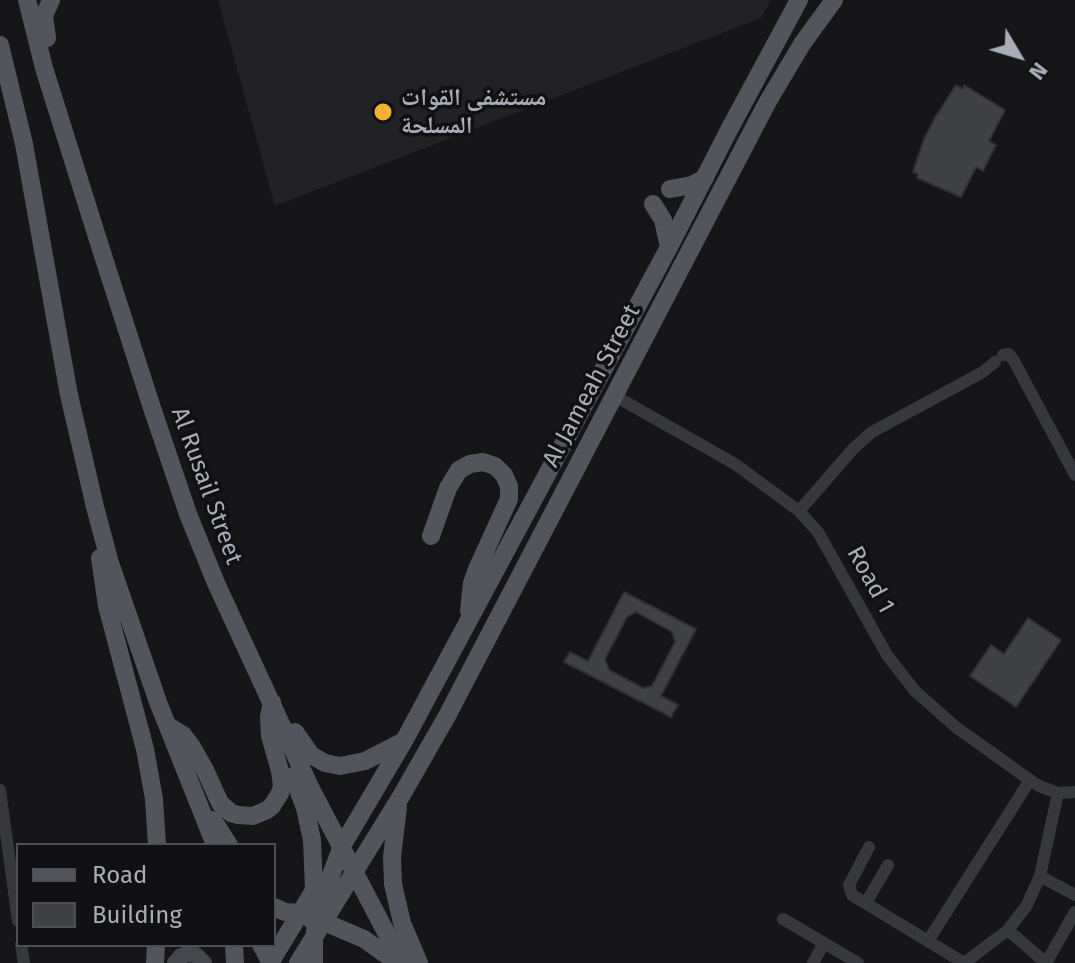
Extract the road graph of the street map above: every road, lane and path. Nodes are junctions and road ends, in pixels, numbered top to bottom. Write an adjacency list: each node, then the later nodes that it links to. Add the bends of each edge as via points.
1 (27, 0): 6 (main road, Al Rusail Street)
2 (51, 0): 6 (main road, via 44,16)
3 (799, 0): 7 (main road, Al Jameah Street)
4 (834, 0): 11 (main road, Al Jameah Street, via 767,103)
5 (0, 45): 13 (main road)
6 (44, 68): 17 (main road, Al Rusail Street, via 188,514)
7 (705, 178): 8 (main road); 10 (main road, Al Jameah Street)
8 (670, 189)
9 (653, 204): 10 (main road)
10 (669, 247): 16 (main road, Al Jameah Street)
11 (615, 396): 14 (street, Road 1, via 756,477); 26 (main road, Al Jameah Street)
12 (1075, 475): 14 (street, via 1009,354 872,432)
13 (95, 507): 20 (main road); 28 (main road, via 107,606 145,749)
14 (799, 511): 22 (street, Road 1, via 818,532 905,679 957,728)
15 (431, 536): 16 (main road, via 459,470 483,462 504,475 509,499 477,569)
16 (467, 623): 21 (main road, Al Jameah Street)
17 (252, 659): 18 (main road, Al Rusail Street); 21 (main road, via 301,742 318,760 348,765)
18 (272, 702): 19 (main road, Al Rusail Street); 20 (main road, via 271,746 282,786 272,806 253,816 231,813 220,803 192,747)
19 (281, 722): 32 (main road, Al Rusail Street); 37 (main road, via 282,743 309,822)
20 (167, 725): 27 (main road); 29 (main road, via 176,773)
21 (404, 741): 32 (main road, Al Jameah Street)
22 (1030, 780): 25 (street, Road 1); 46 (street)
23 (0, 790): 40 (street)
24 (1075, 792): 25 (street, Road 1)
25 (1058, 793): 36 (street)
26 (400, 798): 35 (main road, Al Jameah Street); 55 (main road, via 393,884)
27 (199, 807): 30 (main road); 31 (main road)
28 (157, 843)
29 (202, 843)
30 (214, 843)
31 (228, 843)
32 (342, 846): 35 (main road, Al Rusail Street); 37 (main road); 43 (main road)
33 (869, 847): 39 (street, via 849,885 852,895)
34 (888, 865): 39 (street)
35 (355, 871): 43 (main road, Al Jameah Street); 54 (main road, Al Rusail Street)
36 (1040, 876): 38 (street); 45 (street)
37 (314, 890): 43 (main road)
38 (1075, 895)
39 (866, 903): 46 (street)
40 (16, 906)
41 (276, 908): 43 (main road)
42 (1075, 912): 58 (street)
43 (313, 918): 50 (main road); 51 (main road); 52 (main road); 53 (main road, via 364,939)
44 (783, 919): 47 (street)
45 (1008, 930): 46 (street, via 964,963); 58 (street)
46 (928, 941)
47 (824, 943): 56 (street); 57 (street)
48 (175, 963): 49 (main road, via 188,954)
49 (204, 963)
50 (270, 963)
51 (296, 963)
52 (314, 963)
53 (395, 963)
54 (402, 963)
55 (419, 963)
56 (813, 963)
57 (858, 963)
58 (1046, 963)

